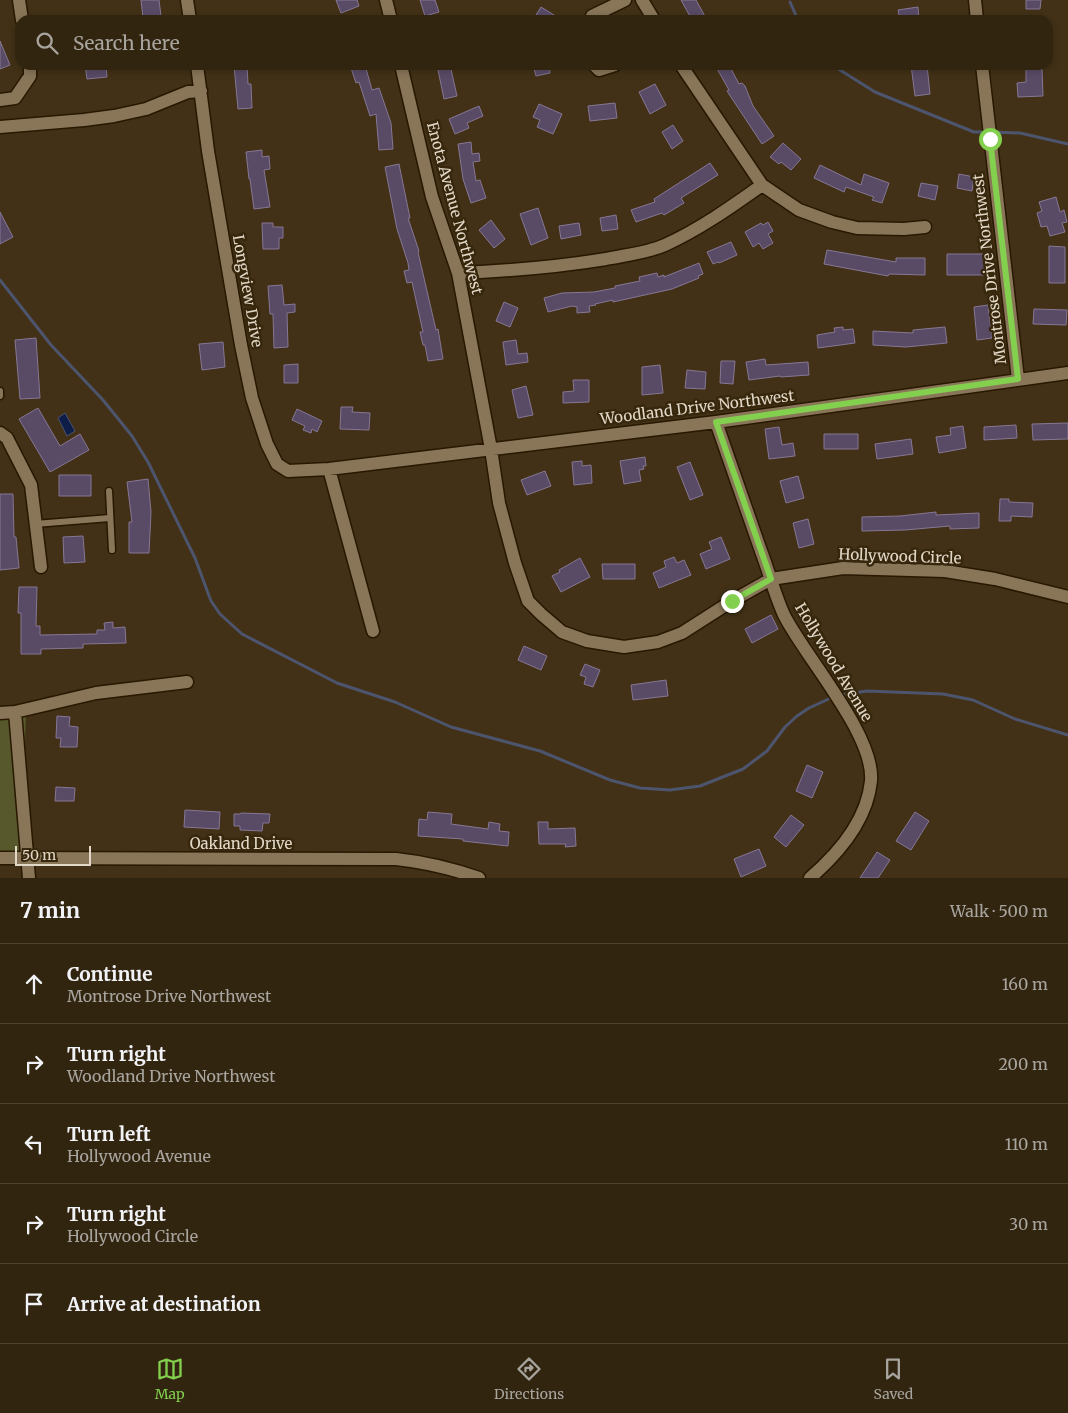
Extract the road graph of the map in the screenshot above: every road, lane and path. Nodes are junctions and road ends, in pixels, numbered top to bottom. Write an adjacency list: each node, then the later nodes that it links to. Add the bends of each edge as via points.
1 (19, 0): 7 (street)
2 (187, 0): 8 (street)
3 (386, 0): 9 (street)
4 (625, 0): 10 (street)
5 (642, 0): 11 (street)
6 (975, 0): 12 (street)
7 (21, 15)
8 (189, 15)
9 (389, 15)
10 (594, 15)
11 (651, 15)
12 (976, 15)
13 (30, 70): 19 (street, via 30,76 15,98)
14 (198, 70): 18 (street, Longview Drive)
15 (402, 70): 23 (street, Enota Avenue Northwest, via 432,197)
16 (684, 70): 21 (street)
17 (983, 70): 25 (street, Montrose Drive Northwest)
18 (201, 91): 20 (street, via 188,92 146,109 114,116); 31 (street, Longview Drive, via 241,345 252,398 267,444 277,464 288,471)
19 (0, 100)
20 (0, 128)
21 (762, 185): 22 (street, via 799,210 832,222 857,228); 23 (street, via 716,218 663,245 629,255 571,264)
22 (925, 228)
23 (458, 272): 30 (street, Enota Avenue Northwest)
24 (1068, 373): 25 (street, Woodland Drive Northwest)
25 (1018, 379): 28 (street, Woodland Drive Northwest)
26 (0, 391): 27 (lane)
27 (0, 396)
28 (716, 422): 30 (street, Woodland Drive Northwest); 37 (street, Hollywood Avenue)
29 (0, 433): 34 (street, via 7,438 31,485)
30 (492, 449): 31 (street, Woodland Drive Northwest); 37 (street, Hollywood Circle, via 499,503 528,601 562,632 587,641 624,647 658,642 682,633)
31 (329, 469): 39 (street)
32 (109, 491): 33 (lane)
33 (110, 518): 34 (lane); 35 (lane)
34 (36, 524): 36 (street)
35 (112, 550)
36 (41, 568)
37 (771, 579): 38 (street, Hollywood Circle, via 843,568 945,572 995,579); 47 (street, Hollywood Avenue, via 784,615 859,734 868,757 871,780 864,805 848,839)
38 (1068, 597)
39 (373, 631)
40 (187, 682): 41 (street, via 96,693)
41 (15, 712): 42 (street); 44 (street)
42 (0, 713)
43 (0, 858): 44 (street, Oakland Drive)
44 (27, 859): 45 (street); 46 (street, Oakland Drive, via 396,859)
45 (29, 878)
46 (479, 878)
47 (810, 878)

